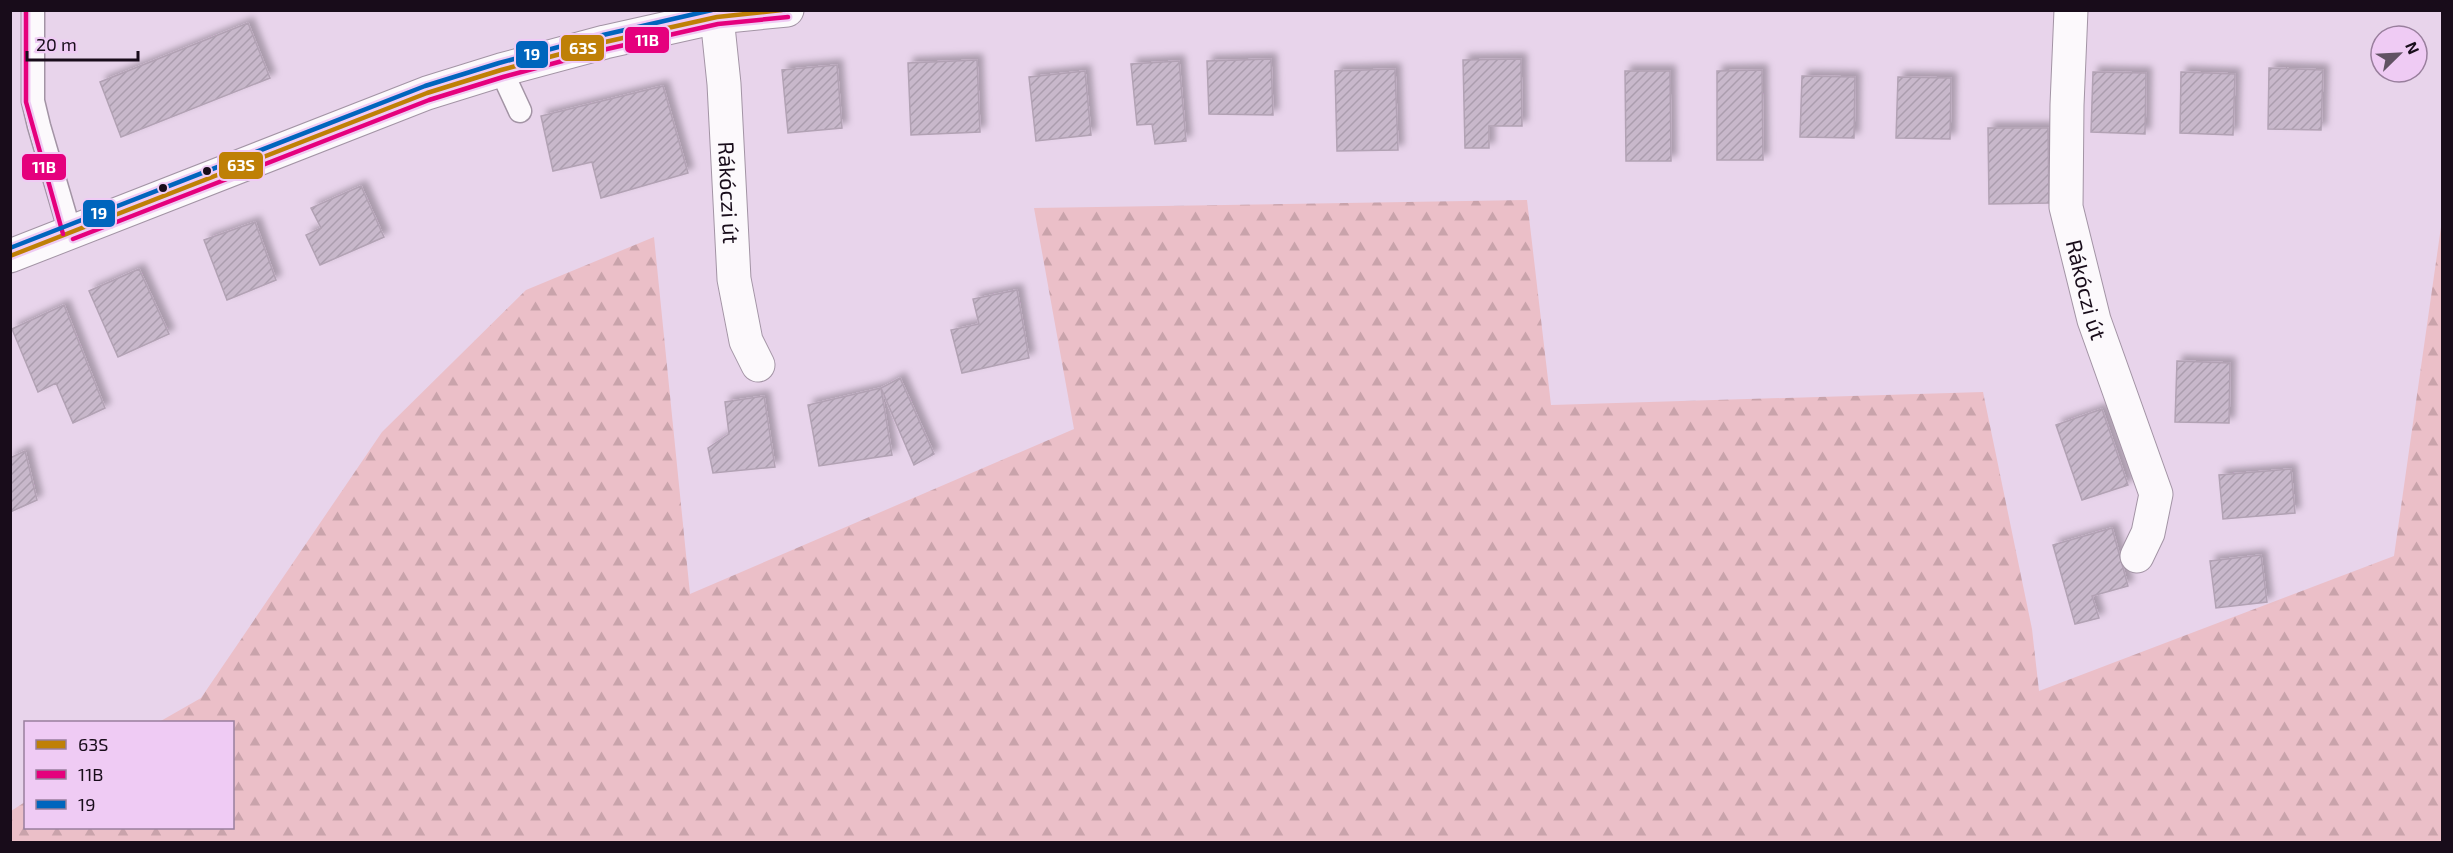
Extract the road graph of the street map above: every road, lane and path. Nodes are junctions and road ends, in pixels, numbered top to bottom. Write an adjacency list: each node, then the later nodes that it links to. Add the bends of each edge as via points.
1 (33, 10): 7 (lane, via 33,101)
2 (787, 10): 4 (street)
3 (2071, 10): 10 (street, Rákóczi út, via 2066,207 2094,320 2156,494 2148,533)
4 (717, 17): 5 (street); 9 (street, Rákóczi út, via 734,279 746,340)
5 (501, 70): 6 (lane); 7 (street, via 427,93)
6 (520, 111)
7 (70, 232): 8 (street)
8 (10, 256)
9 (758, 365)
10 (2137, 556)

